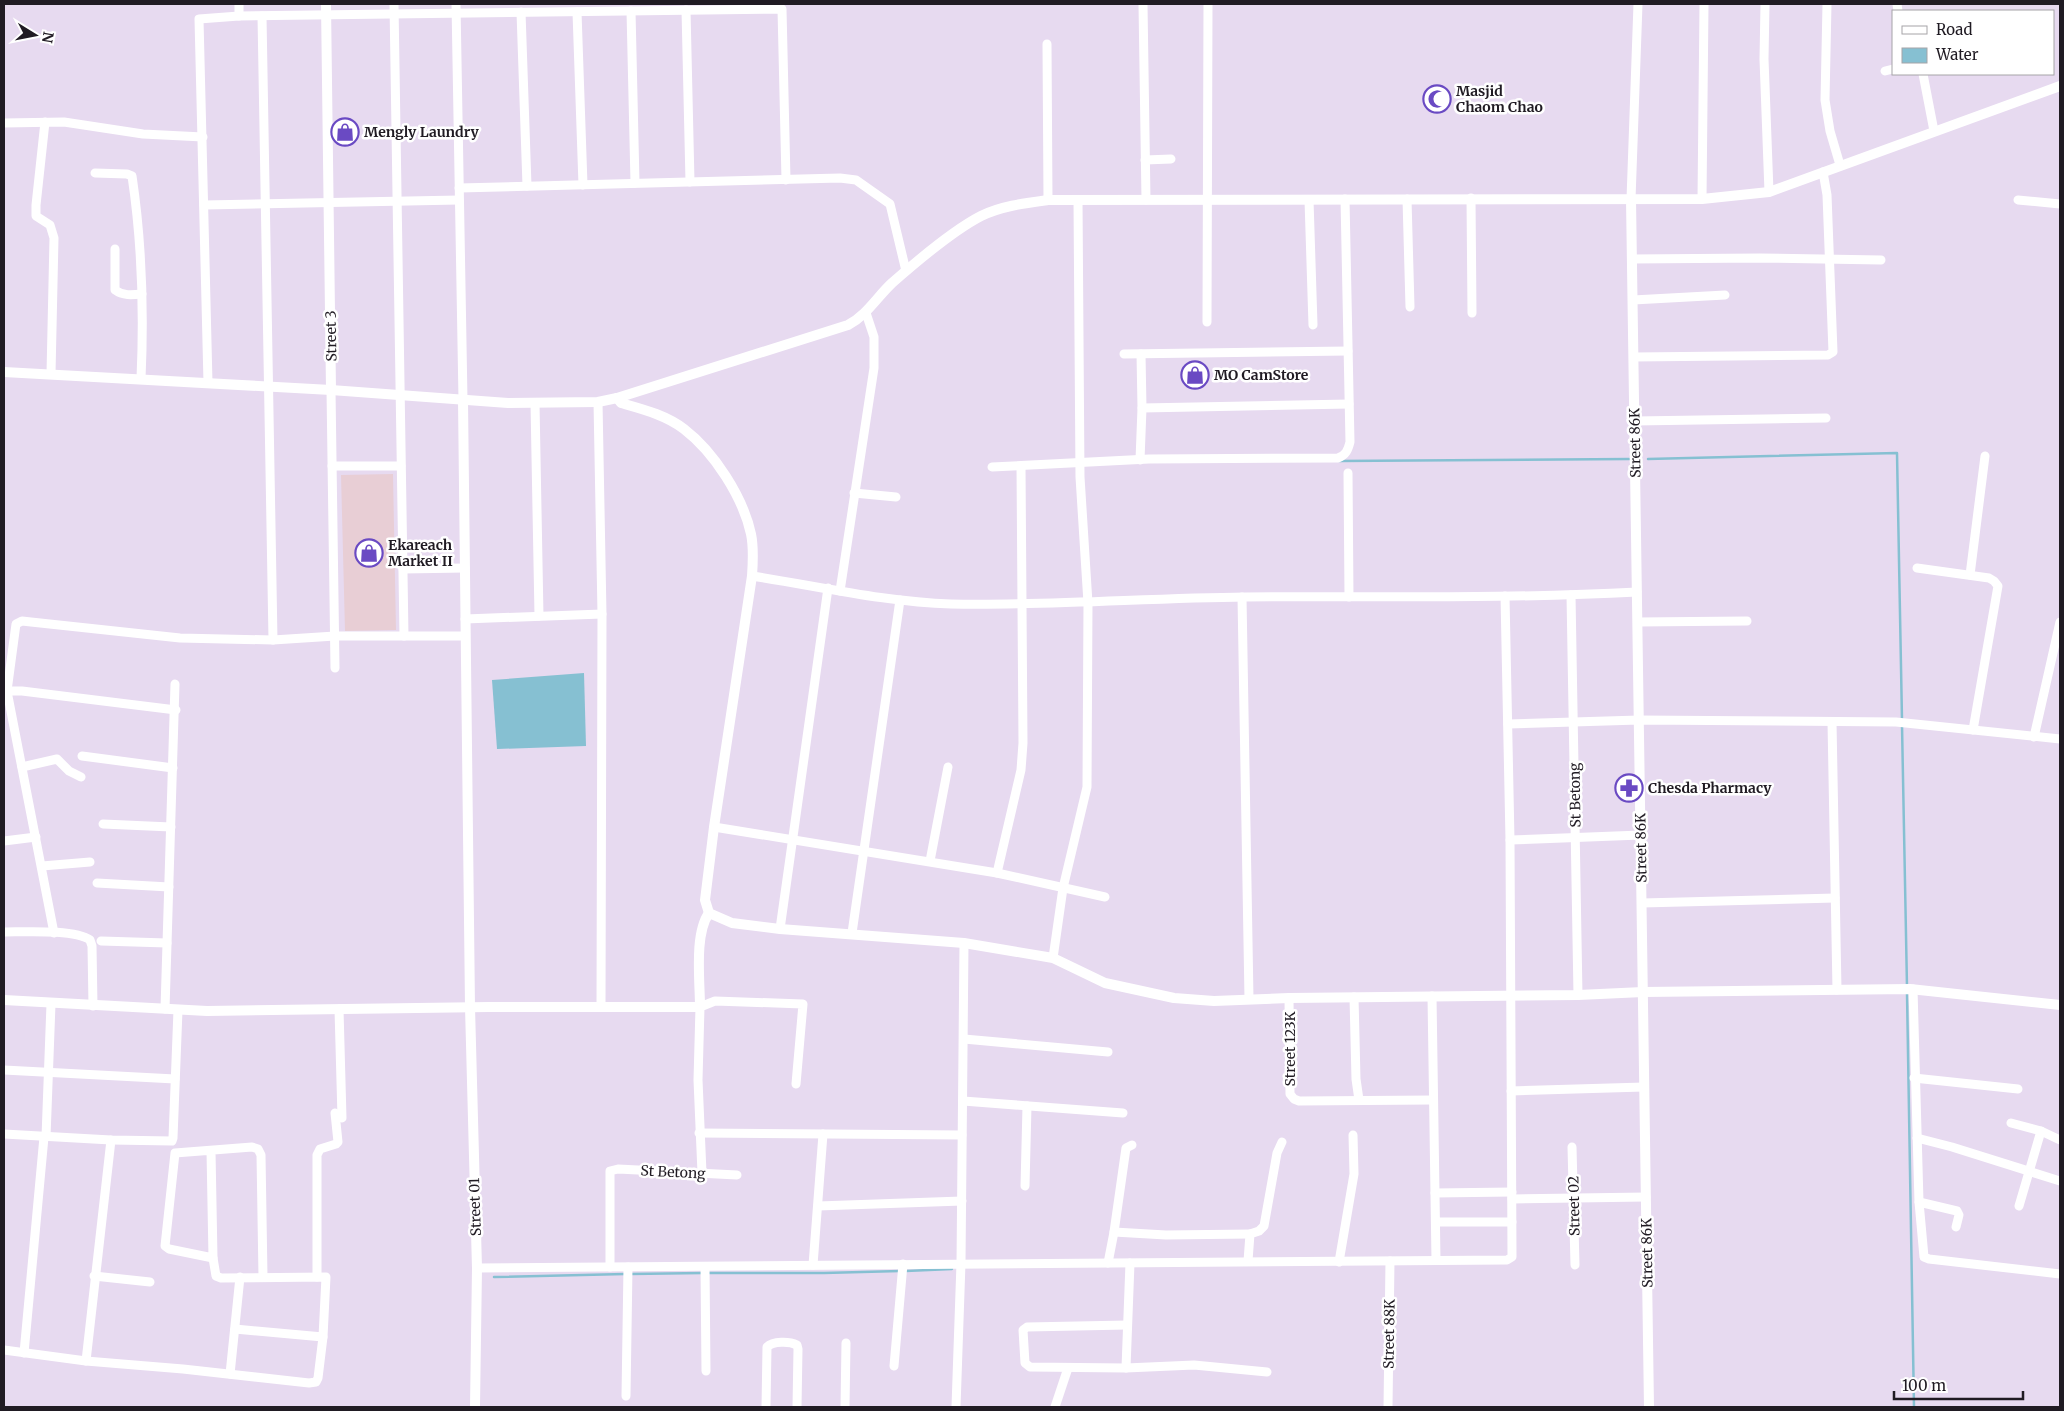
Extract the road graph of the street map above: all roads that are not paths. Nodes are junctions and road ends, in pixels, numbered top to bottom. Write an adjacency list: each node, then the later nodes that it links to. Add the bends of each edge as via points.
1 (239, 4): 17 (street)
2 (326, 4): 16 (street, Street 3)
3 (394, 4): 15 (street)
4 (1143, 4): 27 (street)
5 (1208, 4): 39 (street)
6 (1638, 4): 42 (street)
7 (1704, 4): 43 (street)
8 (1765, 4): 37 (street)
9 (1827, 4): 28 (street, via 1826,100 1830,131)
10 (456, 8): 13 (street); 15 (street); 36 (street)
11 (686, 10): 12 (street); 31 (street, via 782,9); 32 (street)
12 (631, 11): 14 (street); 33 (street)
13 (521, 12): 14 (street); 35 (street)
14 (577, 12): 34 (street)
15 (394, 14): 16 (street); 50 (street)
16 (326, 15): 18 (street); 51 (street, Street 3)
17 (239, 16): 18 (street); 25 (street, via 199,19)
18 (262, 16): 52 (street)
19 (1047, 44): 45 (street)
20 (1923, 75): 24 (street)
21 (2060, 86): 24 (street)
22 (44, 122): 23 (street); 25 (street, via 143,134); 73 (street, via 36,216 50,225 54,238)
23 (4, 123)
24 (1934, 131): 28 (street)
25 (203, 137): 54 (street)
26 (1172, 159): 27 (street)
27 (1145, 160): 47 (street)
28 (1840, 165): 29 (street)
29 (1823, 172): 37 (street); 57 (street)
30 (95, 173): 60 (street, via 132,176 138,215)
31 (786, 180): 32 (street); 59 (street, via 856,180 890,204)
32 (690, 182): 33 (street)
33 (635, 184): 34 (street)
34 (583, 185): 35 (street)
35 (527, 186): 36 (street)
36 (459, 188): 44 (street)
37 (1769, 192): 43 (street)
38 (1471, 198): 41 (street); 42 (street); 65 (street)
39 (1208, 199): 47 (street); 48 (street); 66 (street)
40 (1345, 199): 41 (street); 48 (street); 68 (street)
41 (1407, 199): 63 (street)
42 (1631, 199): 43 (street); 56 (street, Street 86K)
43 (1702, 199)
44 (459, 200): 50 (street); 80 (street)
45 (1048, 200): 46 (street); 59 (street, via 1020,204 982,216)
46 (1078, 200): 47 (street); 89 (street)
47 (1146, 200)
48 (1309, 200): 67 (street)
49 (2018, 200): 53 (street)
50 (397, 201): 51 (street); 78 (street)
51 (329, 203): 52 (street); 77 (street, Street 3)
52 (266, 204): 54 (street); 76 (street)
53 (2060, 204)
54 (204, 206): 75 (street)
55 (115, 249): 60 (street, via 115,290 126,295)
56 (1632, 259): 57 (street); 62 (street, Street 86K)
57 (1830, 259): 58 (street); 71 (street, via 1834,343 1833,352 1828,356)
58 (1881, 260)
59 (906, 271): 64 (street)
60 (142, 294): 74 (street)
61 (1724, 295): 62 (street)
62 (1633, 300): 71 (street, Street 86K)
63 (1410, 307)
64 (866, 313): 79 (street, via 848,325); 95 (street, via 874,337 874,368)
65 (1472, 313)
66 (1207, 322)
67 (1313, 325)
68 (1348, 351): 70 (street); 83 (street)
69 (1124, 354): 70 (street)
70 (1141, 354): 84 (street)
71 (1634, 357): 86 (street, Street 86K)
72 (4, 372): 73 (street)
73 (51, 374): 74 (street)
74 (141, 380): 75 (street)
75 (208, 383): 76 (street)
76 (268, 386): 77 (street); 121 (street)
77 (331, 390): 78 (street); 90 (street, Street 3)
78 (400, 395): 80 (street); 91 (street)
79 (617, 398): 81 (street); 101 (street, via 621,403 654,413 684,429 723,472 747,517 753,550)
80 (462, 400): 82 (street); 97 (street, Street 01)
81 (598, 402): 82 (street); 112 (street)
82 (535, 403): 113 (street)
83 (1349, 404): 84 (street); 88 (street, via 1350,442 1346,453 1338,458)
84 (1142, 408): 88 (street)
85 (1826, 418): 86 (street)
86 (1635, 420): 104 (street, Street 86K)
87 (1985, 456): 100 (street)
88 (1140, 460): 89 (street)
89 (1081, 463): 92 (street); 111 (street)
90 (332, 466): 91 (street); 118 (street, Street 3)
91 (401, 466): 99 (street)
92 (1021, 466): 93 (street); 110 (street)
93 (992, 467)
94 (1348, 473): 108 (street)
95 (854, 493): 96 (street); 103 (street)
96 (896, 497)
97 (464, 568): 99 (street); 114 (street, Street 01)
98 (1917, 568): 100 (street)
99 (403, 569): 119 (street)
100 (1970, 575): 130 (street, via 1989,578 1998,586)
101 (752, 576): 102 (street); 140 (street)
102 (828, 588): 103 (street); 144 (street)
103 (840, 591): 109 (street)
104 (1637, 592): 105 (street); 116 (street, Street 86K)
105 (1571, 595): 106 (street); 127 (street, St Betong)
106 (1505, 596): 108 (street); 129 (street)
107 (1242, 597): 108 (street); 111 (street); 175 (street)
108 (1350, 597)
109 (900, 600): 110 (street, via 950,604); 147 (street)
110 (1022, 603): 111 (street); 151 (street, via 1021,770)
111 (1088, 603): 154 (street, via 1088,787)
112 (602, 614): 113 (street); 180 (street)
113 (539, 616): 114 (street)
114 (465, 619): 120 (street, Street 01)
115 (1747, 621): 116 (street)
116 (1638, 622): 126 (street, Street 86K)
117 (2060, 622): 131 (street)
118 (335, 636): 119 (street); 121 (street); 122 (street, Street 3)
119 (404, 636): 120 (street)
120 (465, 636): 182 (street, Street 01)
121 (273, 640): 124 (street, via 180,638 22,621 16,624 13,635)
122 (335, 668)
123 (175, 684): 125 (street)
124 (5, 691): 125 (street); 134 (street)
125 (176, 710): 136 (street)
126 (1639, 720): 127 (street); 128 (street); 141 (street, Street 86K)
127 (1573, 721): 129 (street); 142 (street, St Betong)
128 (1832, 722): 130 (street, via 1896,722); 156 (street)
129 (1508, 724): 145 (street)
130 (1973, 730): 131 (street)
131 (2034, 737): 132 (street)
132 (2060, 740)
133 (82, 756): 136 (street)
134 (22, 767): 137 (street, via 57,759 69,771); 143 (street)
135 (948, 767): 148 (street)
136 (174, 768): 139 (street)
137 (81, 776)
138 (103, 824): 139 (street)
139 (171, 827): 153 (street)
140 (714, 827): 144 (street); 158 (street, via 706,900)
141 (1641, 835): 142 (street); 157 (street, Street 86K)
142 (1576, 836): 145 (street); 170 (street, St Betong)
143 (36, 837): 146 (street); 150 (street)
144 (793, 839): 147 (street); 159 (street)
145 (1510, 840): 172 (street)
146 (4, 842)
147 (865, 851): 148 (street); 162 (street)
148 (930, 861): 151 (street)
149 (90, 862): 150 (street)
150 (42, 866): 161 (street)
151 (997, 873): 154 (street)
152 (97, 883): 153 (street)
153 (169, 887): 165 (street)
154 (1063, 888): 155 (street); 166 (street)
155 (1105, 897)
156 (1835, 898): 157 (street); 168 (street)
157 (1642, 903): 169 (street, Street 86K)
158 (709, 913): 159 (street, via 732,922); 181 (street, via 703,921 700,945)
159 (780, 929): 162 (street)
160 (4, 932): 161 (street)
161 (54, 933): 179 (street, via 90,940)
162 (852, 933): 164 (street)
163 (101, 941): 165 (street)
164 (964, 943): 166 (street); 186 (street)
165 (167, 944): 184 (street)
166 (1053, 958): 175 (street, via 1105,983 1174,998)
167 (1909, 989): 168 (street); 178 (street); 190 (street)
168 (1837, 990): 169 (street)
169 (1643, 992): 170 (street); 193 (street, Street 86K)
170 (1578, 995): 172 (street)
171 (1432, 996): 172 (street); 173 (street); 197 (street)
172 (1510, 996): 195 (street)
173 (1354, 997): 174 (street); 196 (street)
174 (1289, 998): 175 (street); 196 (street, Street 123K, via 1290,1094 1299,1101)
175 (1249, 999)
176 (4, 1000): 177 (street)
177 (51, 1004): 179 (street); 189 (street)
178 (2060, 1005)
179 (93, 1006): 184 (street)
180 (601, 1007): 181 (street); 182 (street)
181 (700, 1007): 192 (street, via 715,1001 803,1004); 203 (street)
182 (470, 1008): 183 (street); 245 (street, Street 01)
183 (339, 1009): 185 (street); 253 (street, via 338,1142 320,1149 317,1155)
184 (165, 1010): 185 (street)
185 (178, 1010): 191 (street)
186 (964, 1039): 187 (street); 198 (street)
187 (1108, 1052)
188 (4, 1070): 189 (street)
189 (49, 1072): 191 (street); 208 (street)
190 (1914, 1078): 194 (street); 209 (street)
191 (175, 1079): 210 (street, via 172,1141)
192 (796, 1084)
193 (1644, 1087): 195 (street); 223 (street, Street 86K)
194 (2018, 1088)
195 (1511, 1091): 222 (street)
196 (1359, 1100): 197 (street)
197 (1432, 1100): 221 (street)
198 (963, 1101): 199 (street); 206 (street)
199 (1026, 1106): 200 (street); 220 (street)
200 (1123, 1113)
201 (2011, 1123): 202 (street)
202 (2041, 1131): 211 (street); 216 (street)
203 (699, 1133): 205 (street); 217 (street)
204 (4, 1134): 208 (street)
205 (823, 1134): 206 (street); 227 (street)
206 (962, 1135): 225 (street)
207 (1353, 1135): 238 (street, via 1354,1174)
208 (45, 1137): 210 (street); 260 (street)
209 (1917, 1138): 216 (street); 226 (street)
210 (111, 1140): 250 (street)
211 (2060, 1140)
212 (1282, 1142): 233 (street, via 1277,1153 1264,1226)
213 (1132, 1146): 232 (street, via 1126,1148 1123,1161)
214 (1572, 1146): 224 (street, Street 02)
215 (211, 1151): 234 (street); 234 (street, via 175,1153 164,1240 169,1249); 252 (street, via 252,1148 258,1149 261,1155)
216 (2029, 1171): 219 (street); 228 (street)
217 (702, 1173): 218 (street, St Betong); 244 (street, St Betong, via 610,1171)
218 (737, 1175)
219 (2060, 1181)
220 (1024, 1186)
221 (1435, 1193): 222 (street); 229 (street)
222 (1512, 1196): 224 (street); 230 (street)
223 (1646, 1197): 224 (street); 276 (street, Street 86K)
224 (1573, 1198): 243 (street, Street 02)
225 (962, 1201): 227 (street); 239 (street)
226 (1919, 1202): 231 (street, via 1957,1211); 249 (street, via 1924,1257)
227 (818, 1206): 242 (street)
228 (2019, 1206)
229 (1436, 1222): 230 (street); 235 (street)
230 (1512, 1222): 235 (street, via 1512,1257 1507,1260)
231 (1956, 1227)
232 (1114, 1232): 233 (street); 241 (street)
233 (1250, 1234): 236 (street)
234 (213, 1258): 251 (street, via 216,1276)
235 (1436, 1260): 237 (street)
236 (1248, 1261): 238 (street); 240 (street)
237 (1390, 1261): 238 (street); 275 (street, Street 88K)
238 (1340, 1262)
239 (961, 1263): 241 (street); 247 (street); 273 (street)
240 (1130, 1263): 241 (street); 255 (street)
241 (1108, 1264)
242 (813, 1265): 246 (street); 247 (street)
243 (1575, 1265)
244 (610, 1267): 245 (street); 248 (street)
245 (477, 1268): 269 (street, Street 01)
246 (705, 1268): 248 (street); 265 (street)
247 (902, 1269): 262 (street)
248 (629, 1273): 268 (street)
249 (2060, 1274)
250 (94, 1276): 254 (street); 261 (street)
251 (240, 1277): 252 (street); 256 (street)
252 (262, 1277): 253 (street)
253 (317, 1277): 257 (street, via 326,1277)
254 (150, 1282)
255 (1127, 1325): 263 (street, via 1027,1327 1023,1330 1025,1364 1030,1367); 264 (street)
256 (235, 1329): 257 (street); 267 (street)
257 (322, 1337): 267 (street, via 320,1372 314,1383)
258 (846, 1343): 272 (street)
259 (4, 1350): 260 (street)
260 (24, 1353): 261 (street)
261 (86, 1361): 267 (street)
262 (894, 1366)
263 (1068, 1368): 264 (street); 274 (street)
264 (1126, 1368): 266 (street, via 1194,1365)
265 (706, 1371)
266 (1267, 1372)
267 (230, 1374)
268 (626, 1396)
269 (475, 1407)
270 (766, 1407): 271 (street, via 767,1348 772,1344 793,1343 798,1345)
271 (797, 1407)
272 (845, 1407)
273 (956, 1407)
274 (1055, 1407)
275 (1388, 1407)
276 (1649, 1407)

